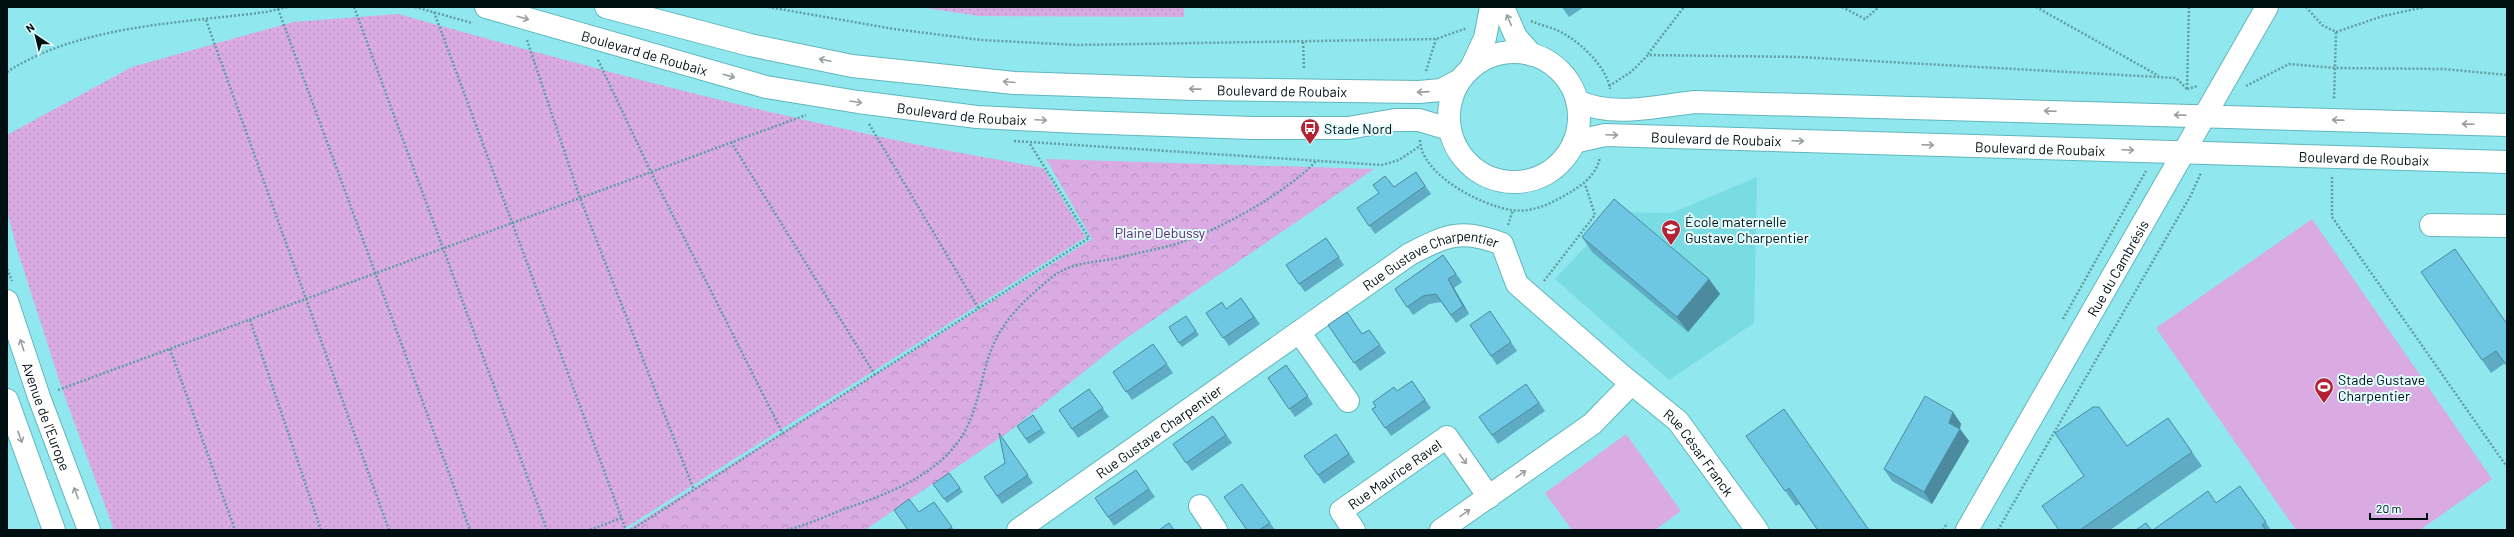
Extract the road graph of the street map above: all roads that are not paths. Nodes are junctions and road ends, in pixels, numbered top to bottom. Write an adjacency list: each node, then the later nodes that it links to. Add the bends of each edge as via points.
1 (486, 7): 11 (main road, Boulevard de Roubaix, one-way to 11, via 766,87 858,102 977,117 1040,120 1253,128 1348,128 1395,120 1419,120)
2 (606, 7): 7 (main road, Boulevard de Roubaix, one-way to 2, via 1441,90 1420,92 1014,83 852,66 750,45)
3 (1491, 7): 7 (main road, via 1485,38)
4 (1503, 7): 6 (main road, one-way to 4, via 1516,37)
5 (2267, 7): 9 (main road, Rue du Cambrésis)
6 (1532, 55): 7 (main road, via 1500,53 1484,59); 8 (main road, via 1556,67 1569,83)
7 (1465, 74): 11 (main road, via 1452,96 1448,112)
8 (1577, 101): 9 (main road, Boulevard de Roubaix, one-way to 8, via 1695,102 1609,110 1589,107); 12 (main road, via 1578,129)
9 (2204, 116): 10 (main road, Boulevard de Roubaix, one-way to 9); 13 (main road, Rue du Cambrésis)
10 (2507, 125)
11 (1449, 129): 12 (main road, via 1455,147 1466,162 1480,173 1498,180 1516,182 1534,179 1551,170 1564,158)
12 (1574, 142): 13 (main road, Boulevard de Roubaix, one-way to 13, via 1605,135)
13 (2184, 152): 14 (main road, Boulevard de Roubaix); 31 (main road, Rue du Cambrésis)
14 (2507, 162)
15 (2431, 225): 16 (main road)
16 (2507, 226)
17 (7, 301): 25 (main road, Avenue de l'Europe, one-way to 17, via 39,397)
18 (1299, 332): 19 (main road, Rue Gustave Charpentier, via 1410,254 1451,235 1480,235 1502,244 1517,284); 21 (main road); 26 (main road, Rue Gustave Charpentier)
19 (1631, 384): 22 (main road, one-way to 19, via 1592,424); 30 (main road, Rue César Franck, via 1678,421)
20 (7, 400): 24 (main road, one-way to 24)
21 (1348, 401)
22 (1489, 497): 28 (main road, Rue Maurice Ravel, one-way to 22, via 1341,512 1447,437); 29 (main road, one-way to 22)
23 (1200, 506): 27 (main road)
24 (54, 530)
25 (90, 530)
26 (1018, 530)
27 (1216, 530)
28 (1354, 530)
29 (1441, 530)
30 (1757, 530)
31 (1967, 530)

